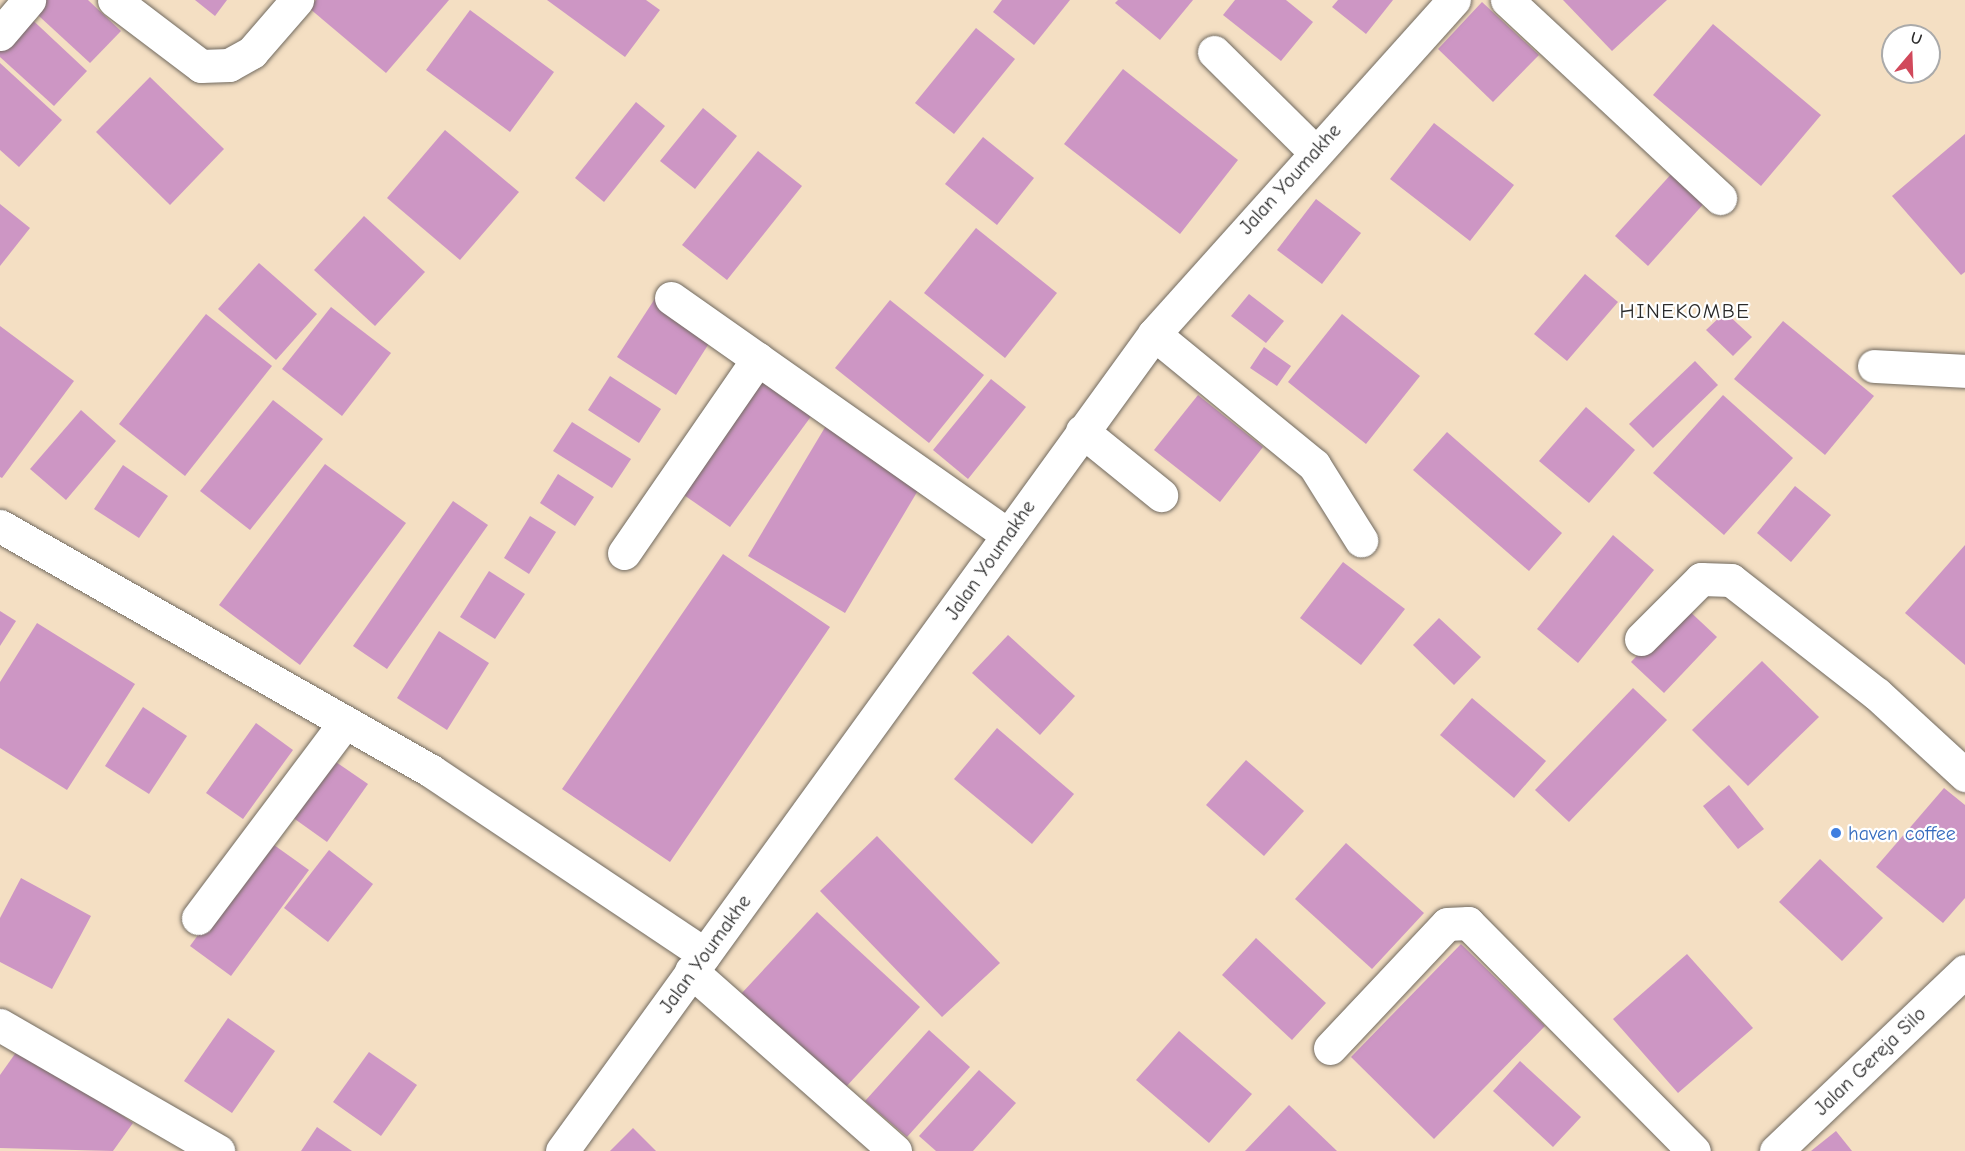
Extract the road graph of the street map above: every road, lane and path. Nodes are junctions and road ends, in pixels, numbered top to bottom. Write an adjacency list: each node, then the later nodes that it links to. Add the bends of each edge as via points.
1 (29, 0): 6 (street)
2 (114, 0): 3 (street, via 201,66 229,65 252,52)
3 (297, 0)
4 (1454, 0): 8 (street, Jalan Youmakhe)
5 (1507, 0): 9 (street)
6 (0, 34)
7 (1214, 52): 8 (street)
8 (1315, 152): 11 (street, Jalan Youmakhe)
9 (1720, 198)
10 (672, 298): 12 (street)
11 (1154, 334): 15 (street, Jalan Youmakhe); 19 (street, via 1314,465)
12 (758, 359): 18 (street); 20 (street)
13 (1874, 366): 14 (street)
14 (1965, 371)
15 (1082, 431): 16 (street); 18 (street, Jalan Youmakhe)
16 (1161, 495)
17 (0, 526): 22 (street)
18 (1008, 535): 25 (street, Jalan Youmakhe)
19 (1361, 540)
20 (624, 553)
21 (1641, 639): 23 (street, via 1701,579 1715,575 1731,580 1877,694)
22 (343, 725): 24 (street); 25 (street, via 512,822)
23 (1965, 775)
24 (198, 918)
25 (697, 962): 30 (street, Jalan Youmakhe); 31 (street)
26 (1965, 972): 33 (street, Jalan Gereja Silo)
27 (0, 1025): 29 (street)
28 (1330, 1048): 32 (street, via 1447,924 1468,923)
29 (218, 1151)
30 (562, 1151)
31 (894, 1151)
32 (1694, 1151)
33 (1776, 1151)

